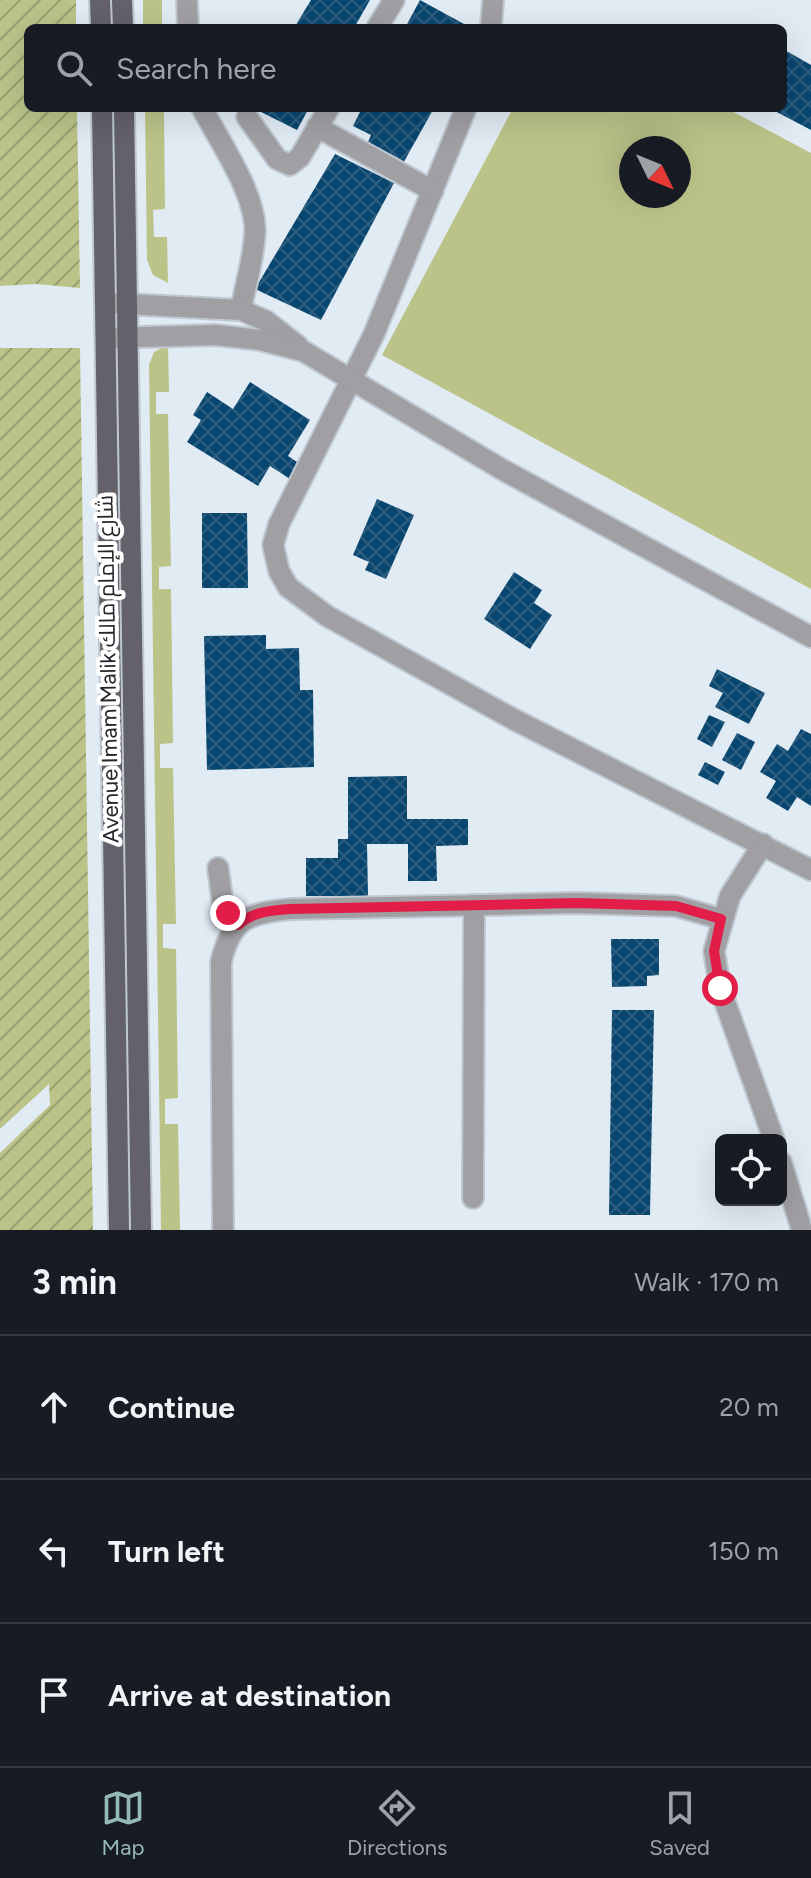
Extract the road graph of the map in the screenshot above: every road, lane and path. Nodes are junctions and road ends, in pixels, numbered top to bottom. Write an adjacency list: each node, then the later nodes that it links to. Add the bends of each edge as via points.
1 (100, 0): 6 (main road)
2 (122, 0): 7 (main road)
3 (187, 0): 8 (street)
4 (394, 0): 9 (street)
5 (493, 0): 10 (street)
6 (101, 24)
7 (123, 24)
8 (188, 24)
9 (379, 24)
10 (491, 24)
11 (102, 112): 19 (main road, Avenue Imam Malik شارع الإمام مالك)
12 (124, 112): 20 (main road, Avenue Imam Malik شارع الإمام مالك)
13 (204, 112): 21 (street, via 253,213 255,232)
14 (326, 112): 17 (street)
15 (464, 112): 18 (street)
16 (247, 117): 17 (street, via 277,159 290,165)
17 (317, 127): 18 (street)
18 (433, 191): 25 (street)
19 (105, 303): 20 (street); 22 (main road, Avenue Imam Malik شارع الإمام مالك)
20 (127, 304): 21 (street); 23 (main road, Avenue Imam Malik شارع الإمام مالك)
21 (241, 310): 24 (street, via 266,321)
22 (106, 338): 23 (street); 36 (main road, Avenue Imam Malik شارع الإمام مالك)
23 (127, 338): 24 (street, via 227,335); 37 (main road, Avenue Imam Malik شارع الإمام مالك)
24 (303, 351): 25 (street)
25 (352, 380): 26 (street, via 503,470); 27 (street, via 279,524 273,545 288,587 327,616 513,719)
26 (811, 637)
27 (763, 844): 29 (street); 31 (street)
28 (218, 868): 32 (street, via 223,905)
29 (811, 870)
30 (474, 905): 31 (street, via 676,906); 32 (street, via 275,911 248,916); 35 (street)
31 (721, 919): 33 (street, via 715,969)
32 (238, 925): 38 (street, via 227,939 221,962)
33 (772, 1134)
34 (787, 1181): 39 (street)
35 (473, 1198)
36 (119, 1230)
37 (141, 1230)
38 (223, 1230)
39 (802, 1230)

